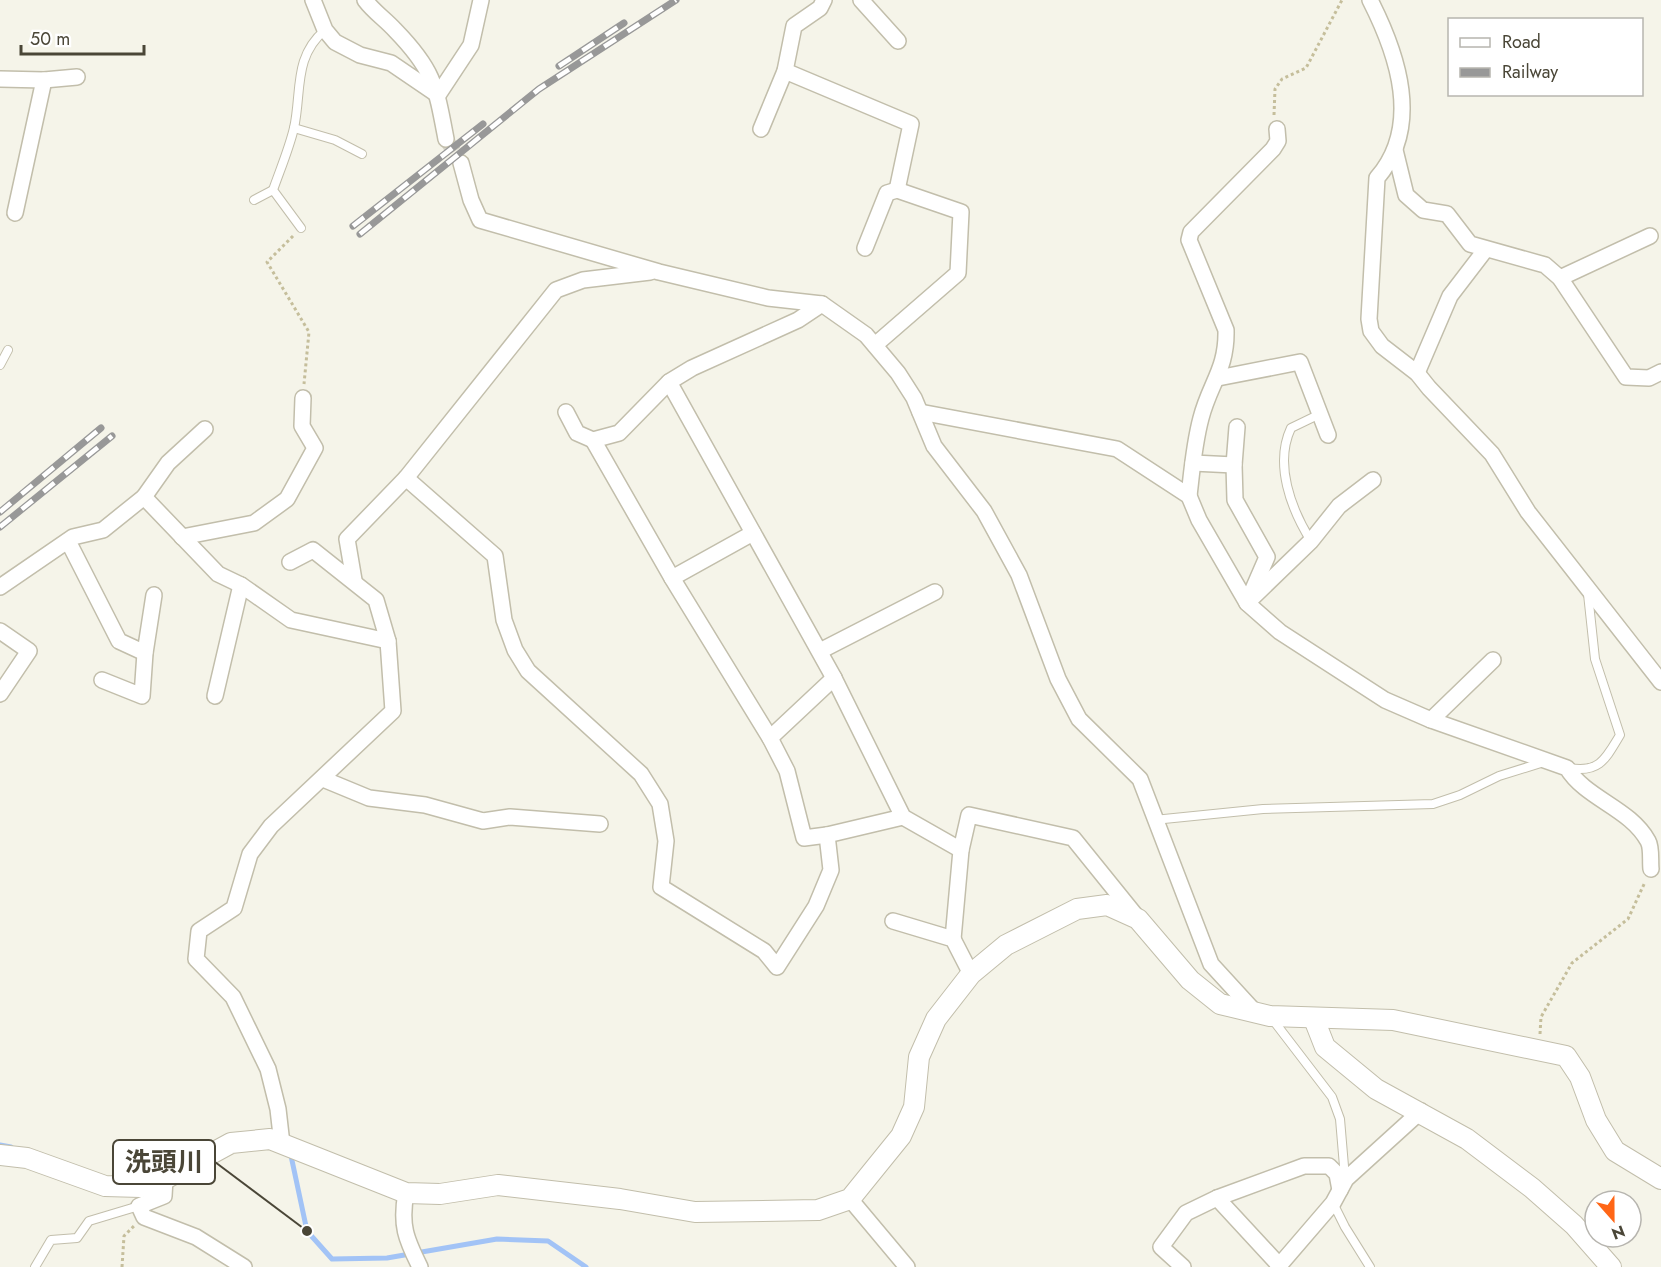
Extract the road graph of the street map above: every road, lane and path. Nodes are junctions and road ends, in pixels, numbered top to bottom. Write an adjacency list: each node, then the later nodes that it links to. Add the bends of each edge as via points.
1 (313, 0): 8 (street)
2 (365, 0): 14 (street, via 415,52 430,72)
3 (481, 0): 14 (street, via 471,45)
4 (824, 0): 10 (street, via 820,8 794,26)
5 (861, 0): 9 (street)
6 (1342, 0): 17 (path, via 1306,68 1282,79 1275,89)
7 (1371, 0): 19 (street, via 1384,26 1404,99)
8 (324, 30): 14 (street, via 348,50 391,63); 15 (lane, via 313,40 298,77)
9 (898, 41)
10 (785, 71): 16 (street); 23 (street, via 911,124)
11 (76, 77): 13 (street)
12 (0, 79): 13 (street)
13 (44, 80): 25 (street)
14 (438, 95): 18 (street)
15 (294, 128): 20 (lane, via 335,140); 22 (lane)
16 (760, 129)
17 (1277, 129): 38 (street, via 1278,141 1273,149 1194,228 1189,240 1226,330 1226,356)
18 (446, 139)
19 (1395, 150): 29 (street, via 1406,195 1423,210 1447,214 1470,244); 37 (street, via 1377,178 1369,319 1371,331 1382,346)
20 (362, 154)
21 (461, 163): 30 (street, via 480,220)
22 (273, 190): 24 (lane); 26 (lane)
23 (897, 190): 28 (street, via 887,193); 33 (street, via 961,212 958,273)
24 (254, 200)
25 (15, 213)
26 (301, 228): 40 (path, via 267,262 309,332)
27 (1650, 236): 31 (street)
28 (865, 248)
29 (1486, 249): 31 (street, via 1545,265); 37 (street, via 1450,296)
30 (659, 272): 32 (street, via 768,298); 50 (street, via 583,280 556,290)
31 (1560, 278): 36 (street, via 1626,377 1649,378)
32 (822, 304): 33 (street); 39 (street, via 798,320)
33 (875, 345): 42 (street, via 898,373)
34 (8, 350): 35 (lane)
35 (0, 365)
36 (1661, 372)
37 (1417, 373): 63 (street, via 1492,454 1528,512)
38 (1218, 378): 43 (street, via 1300,362); 48 (street, via 1202,415)
39 (669, 382): 47 (street, via 619,433); 54 (street)
40 (303, 398): 55 (street, via 302,426 315,448 287,499 254,523)
41 (566, 412): 47 (street, via 577,433)
42 (920, 412): 52 (street, via 1117,449); 83 (street, via 934,446 984,511 1019,575 1058,679 1079,719 1140,779)
43 (1320, 414): 46 (street); 57 (lane, via 1291,428 1285,441 1286,487)
44 (1237, 427): 49 (street)
45 (205, 429): 53 (street, via 168,463)
46 (1328, 435)
47 (593, 440): 59 (street)
48 (1193, 463): 49 (street); 52 (street)
49 (1234, 465): 66 (street, via 1235,500 1267,557)
50 (406, 478): 60 (street, via 347,539); 85 (street, via 495,556 504,620 514,650 528,671 641,774 660,804 666,841 661,887 764,951 777,967 816,906 831,870)
51 (1373, 480): 57 (street, via 1339,506)
52 (1189, 496): 66 (street)
53 (144, 497): 55 (street); 56 (street, via 103,530)
54 (753, 533): 59 (street); 69 (street)
55 (182, 537): 61 (street, via 218,574)
56 (68, 541): 62 (street); 70 (street, via 119,641)
57 (1311, 542): 66 (street)
58 (291, 562): 60 (street, via 313,550)
59 (672, 578): 78 (street)
60 (354, 580): 68 (street, via 376,600)
61 (241, 585): 68 (street, via 291,620); 76 (street)
62 (0, 586)
63 (1588, 589): 74 (street); 80 (lane, via 1595,659 1620,735 1604,761 1585,771)
64 (935, 592): 69 (street)
65 (154, 595): 70 (street)
66 (1246, 603): 77 (street, via 1280,632 1385,700)
67 (0, 631): 75 (street, via 29,651)
68 (388, 641): 81 (street, via 393,711)
69 (819, 651): 72 (street)
70 (144, 652): 73 (street, via 142,696)
71 (1493, 660): 77 (street)
72 (834, 678): 78 (street); 82 (street)
73 (102, 680)
74 (1661, 682)
75 (0, 693)
76 (215, 696)
77 (1431, 720): 79 (street)
78 (770, 738): 85 (street, via 787,771 804,838)
79 (1545, 761): 80 (street); 83 (lane, via 1433,804 1263,809)
80 (1567, 768): 87 (street, via 1574,779 1625,815 1649,842)
81 (323, 779): 84 (street, via 369,798 425,806 483,821 510,816); 96 (street, via 271,825 250,854 234,908 199,931 196,959 233,997 268,1069)
82 (903, 817): 85 (street); 86 (street)
83 (1154, 820): 92 (street, via 1211,964)
84 (600, 824)
85 (827, 835)
86 (961, 850): 88 (street, via 969,814 1073,838); 90 (street)
87 (1651, 869): 94 (path, via 1628,920 1572,963 1541,1017)
88 (1138, 919): 91 (street, via 1107,905 1077,909 1006,945); 92 (street, via 1190,980 1220,1004)
89 (892, 921): 90 (street)
90 (953, 939): 91 (street)
91 (971, 974): 103 (street, via 936,1019 919,1057 914,1107 901,1136)
92 (1263, 1014): 93 (street); 100 (lane, via 1332,1097 1340,1119)
93 (1314, 1019): 94 (street, via 1393,1020); 95 (street, via 1325,1047 1376,1089)
94 (1540, 1049): 99 (street, via 1566,1056 1615,1151)
95 (1421, 1111): 100 (street); 113 (street, via 1467,1139 1532,1188 1574,1225)
96 (282, 1144): 98 (street, via 270,1139 231,1143); 101 (street)
97 (0, 1155): 98 (street, via 27,1158 105,1186 141,1187)
98 (165, 1179): 104 (street, via 164,1196)
99 (1661, 1179)
100 (1340, 1191): 102 (street, via 1337,1174 1329,1166 1304,1166); 105 (street); 112 (lane, via 1344,1227)
101 (406, 1193): 103 (street, via 440,1194 498,1185 695,1212 818,1210); 109 (street, via 402,1215 406,1238)
102 (1217, 1198): 105 (street); 111 (street, via 1186,1214 1161,1247)
103 (850, 1199): 110 (street)
104 (141, 1211): 106 (lane, via 89,1221 77,1238 51,1240); 107 (path, via 124,1236); 108 (street, via 196,1237)
105 (1279, 1266)
106 (35, 1267)
107 (122, 1267)
108 (244, 1267)
109 (420, 1267)
110 (907, 1267)
111 (1183, 1267)
112 (1370, 1267)
113 (1611, 1267)

